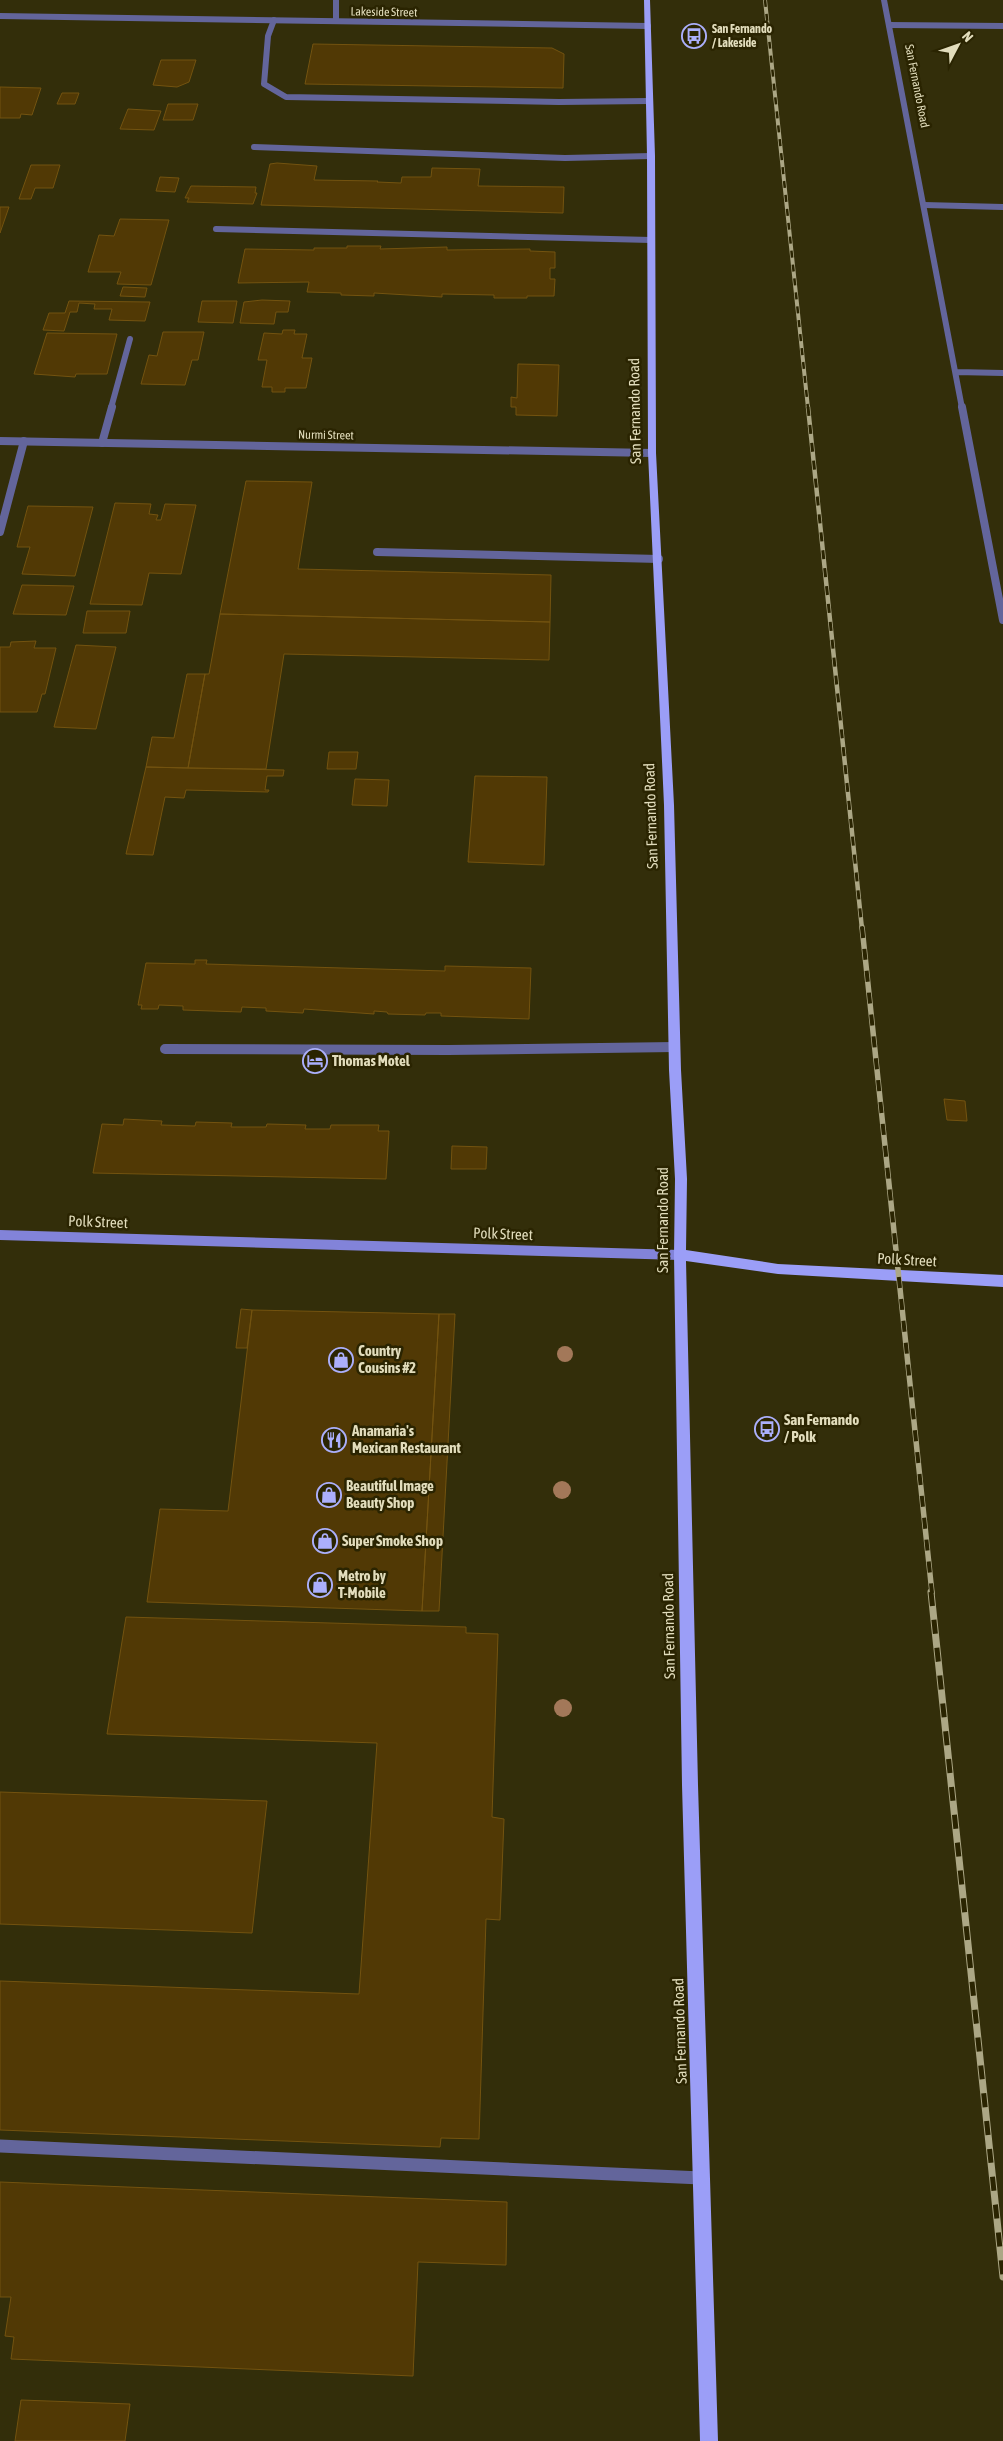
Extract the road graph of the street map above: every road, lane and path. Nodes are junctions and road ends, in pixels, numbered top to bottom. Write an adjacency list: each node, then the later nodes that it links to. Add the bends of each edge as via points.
1 (336, 0): 6 (street)
2 (647, 0): 8 (main road, San Fernando Road)
3 (884, 0): 7 (street, San Fernando Road)
4 (0, 16): 5 (street, Lakeside Street)
5 (274, 20): 6 (street, Lakeside Street); 10 (street, via 268,36 264,84 286,97)
6 (336, 21): 8 (street, Lakeside Street)
7 (888, 25): 9 (street); 13 (street, San Fernando Road)
8 (648, 26): 10 (main road, San Fernando Road)
9 (1003, 26)
10 (650, 102): 12 (main road, San Fernando Road)
11 (254, 147): 12 (street, via 565,158)
12 (651, 156): 16 (main road, San Fernando Road)
13 (924, 205): 14 (street); 18 (street, San Fernando Road)
14 (1003, 207)
15 (216, 229): 16 (street)
16 (651, 240): 23 (main road, San Fernando Road)
17 (130, 339): 22 (street)
18 (956, 372): 19 (street); 27 (street, San Fernando Road)
19 (1003, 373)
20 (0, 440): 21 (street, Nurmi Street)
21 (24, 441): 22 (street, Nurmi Street); 24 (street)
22 (102, 442): 23 (street, Nurmi Street)
23 (652, 453): 26 (main road, San Fernando Road)
24 (0, 532)
25 (377, 552): 26 (street)
26 (658, 559): 28 (main road, San Fernando Road)
27 (1003, 620)
28 (675, 1047): 29 (street); 31 (main road, San Fernando Road, via 681,1179)
29 (165, 1049)
30 (0, 1235): 31 (street, Polk Street)
31 (680, 1255): 32 (main road, Polk Street, via 778,1269); 34 (main road, San Fernando Road, via 690,1785)
32 (1003, 1281)
33 (0, 2146): 34 (street)
34 (702, 2178): 35 (main road, San Fernando Road)
35 (709, 2441)

